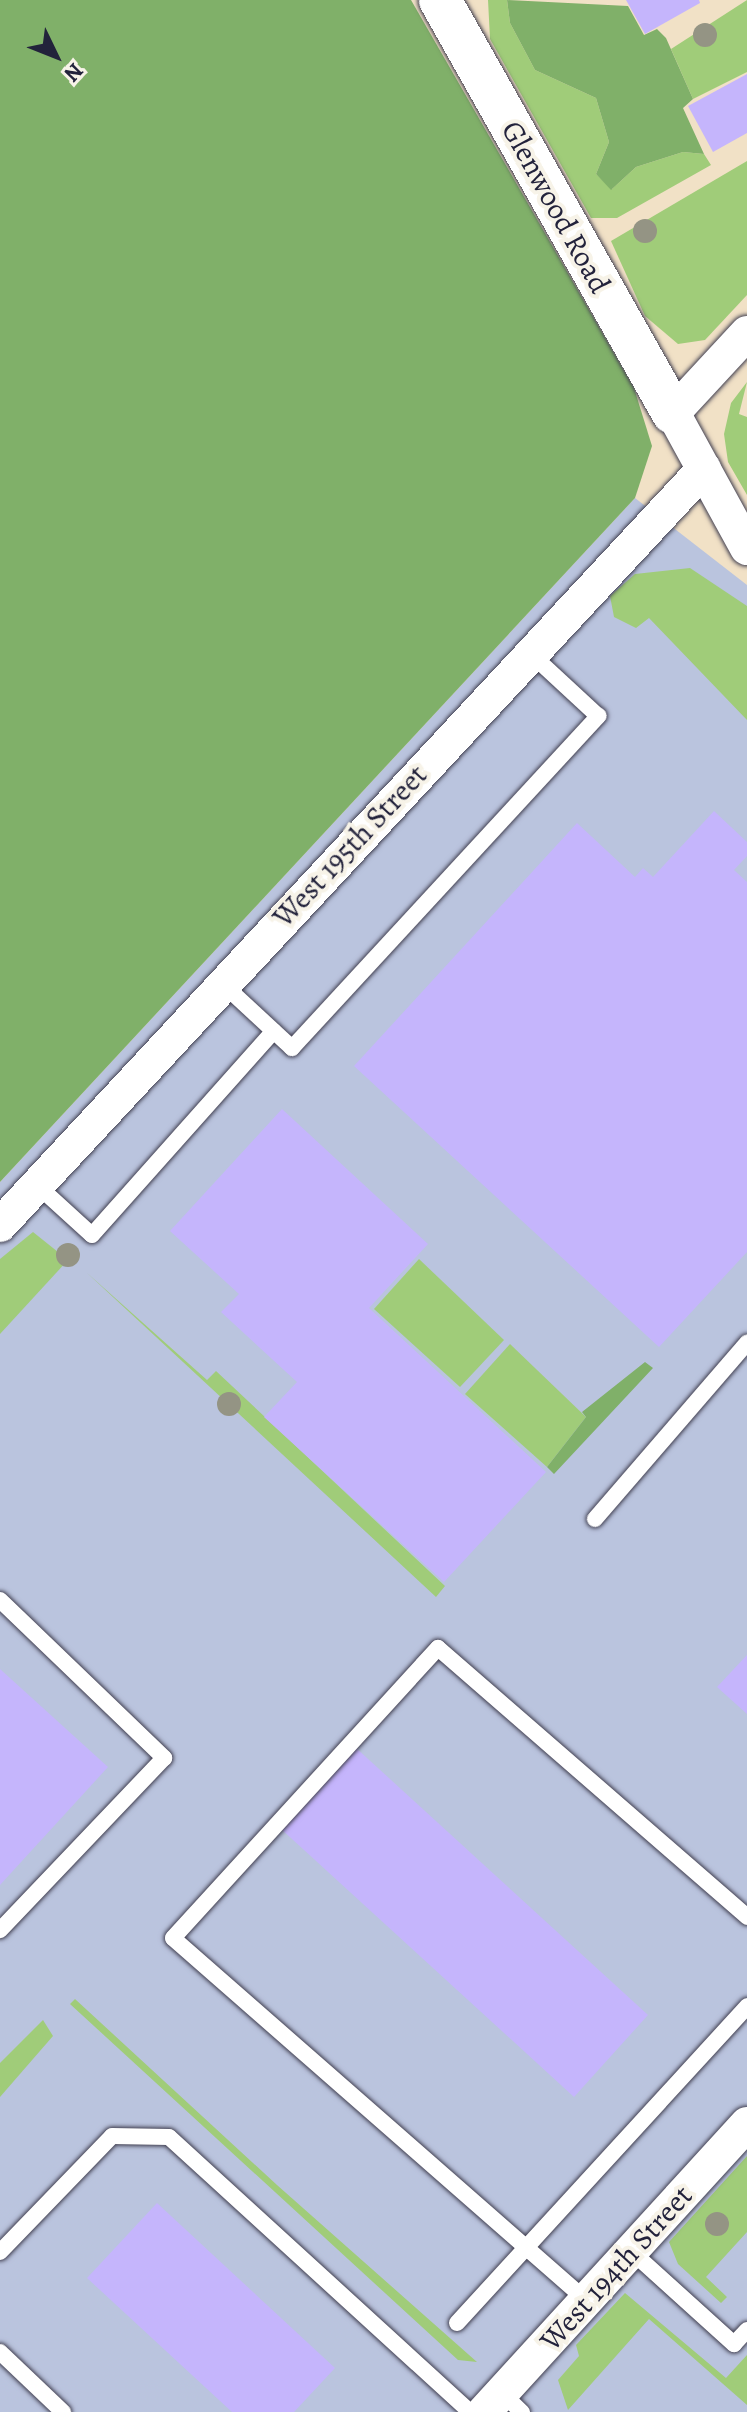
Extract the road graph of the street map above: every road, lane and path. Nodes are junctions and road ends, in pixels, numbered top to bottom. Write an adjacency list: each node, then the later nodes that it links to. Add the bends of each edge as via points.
1 (450, 5): 3 (street, Glenwood Road)
2 (747, 333): 3 (street)
3 (673, 413): 4 (street)
4 (704, 469): 5 (street); 6 (street, West 195th Street)
5 (747, 548)
6 (529, 652): 7 (street, West 195th Street); 8 (lane, via 598,716 292,1048)
7 (223, 984): 8 (lane); 9 (street, West 195th Street)
8 (274, 1031): 9 (lane, via 92,1235)
9 (37, 1185): 10 (street, West 195th Street)
10 (0, 1225)
11 (747, 1343): 12 (lane)
12 (595, 1519)
13 (0, 1600): 15 (lane, via 164,1758)
14 (747, 1917): 18 (lane, via 438,1648 173,1938)
15 (0, 1930)
16 (747, 2006): 18 (lane)
17 (747, 2124): 19 (street, West 194th Street)
18 (526, 2249): 21 (lane); 22 (lane)
19 (631, 2251): 21 (street, West 194th Street); 23 (lane, via 734,2344)
20 (0, 2252): 27 (lane, via 112,2136 169,2137)
21 (586, 2300): 25 (street, West 194th Street)
22 (457, 2323)
23 (747, 2330)
24 (0, 2352): 26 (lane)
25 (503, 2406)
26 (63, 2412)
27 (470, 2412)

